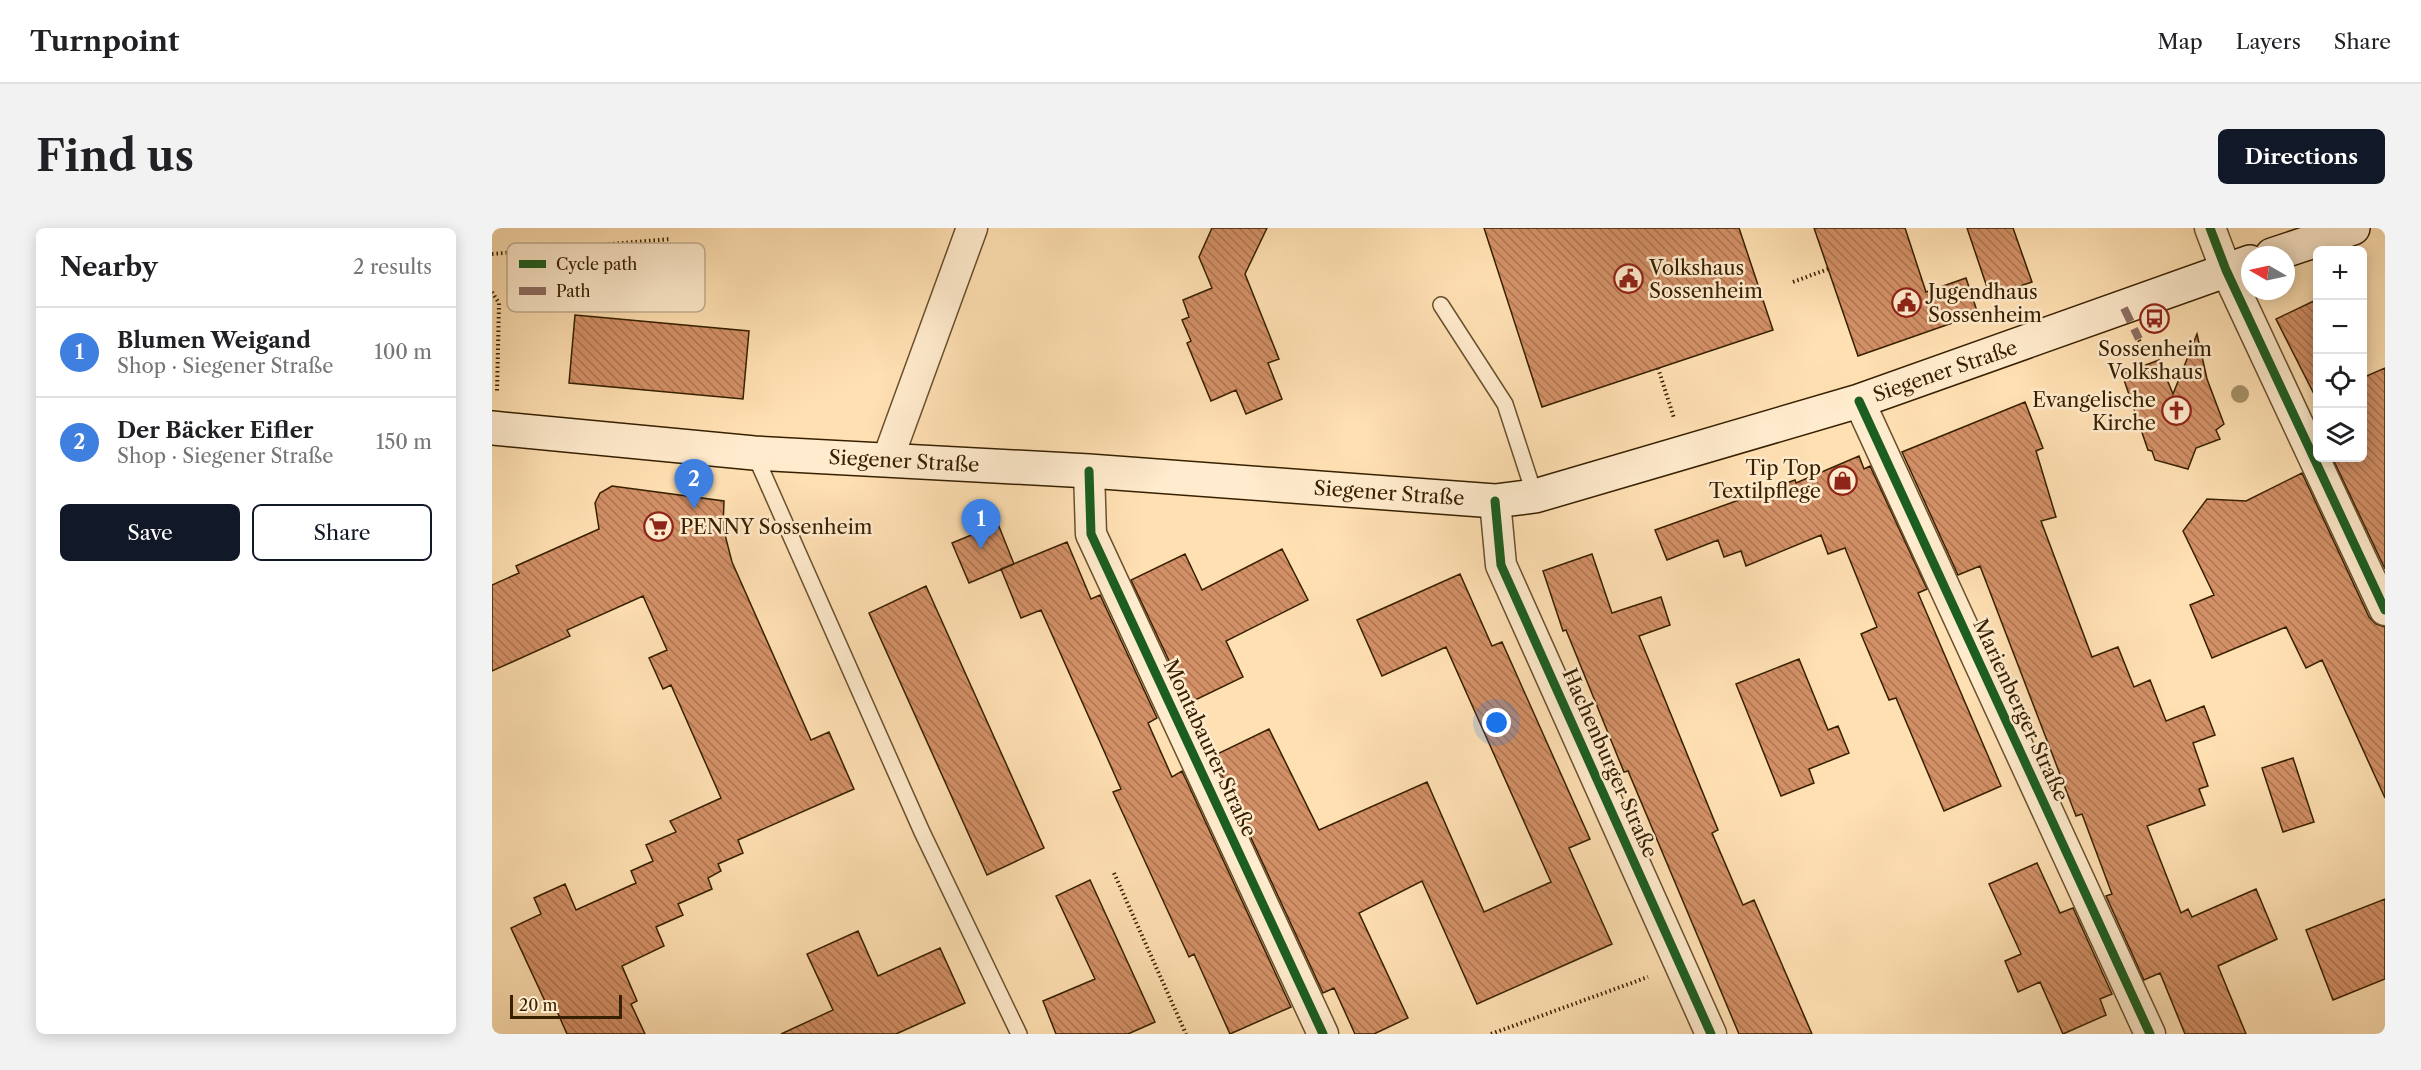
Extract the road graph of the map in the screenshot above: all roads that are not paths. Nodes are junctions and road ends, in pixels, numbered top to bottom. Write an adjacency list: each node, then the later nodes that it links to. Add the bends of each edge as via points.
1 (972, 228): 10 (street)
2 (2210, 228): 5 (street)
3 (2353, 228): 4 (main road)
4 (2295, 247)
5 (2238, 266): 7 (main road, Siegener Straße); 14 (street)
6 (1441, 304): 12 (lane, via 1505,404)
7 (1859, 401): 12 (main road, Siegener Straße); 18 (street, Marienberger Straße)
8 (494, 429): 9 (main road, Siegener Straße)
9 (754, 453): 10 (main road, Siegener Straße); 15 (lane, via 922,832)
10 (887, 461): 11 (main road, Siegener Straße)
11 (1089, 471): 13 (main road, Siegener Straße); 16 (street, Montabaurer Straße, via 1091,534)
12 (1535, 496): 13 (main road, Siegener Straße)
13 (1495, 501): 17 (street, Hachenburger Straße, via 1501,565)
14 (2385, 610)
15 (1019, 1034)
16 (1323, 1034)
17 (1711, 1034)
18 (2150, 1034)

